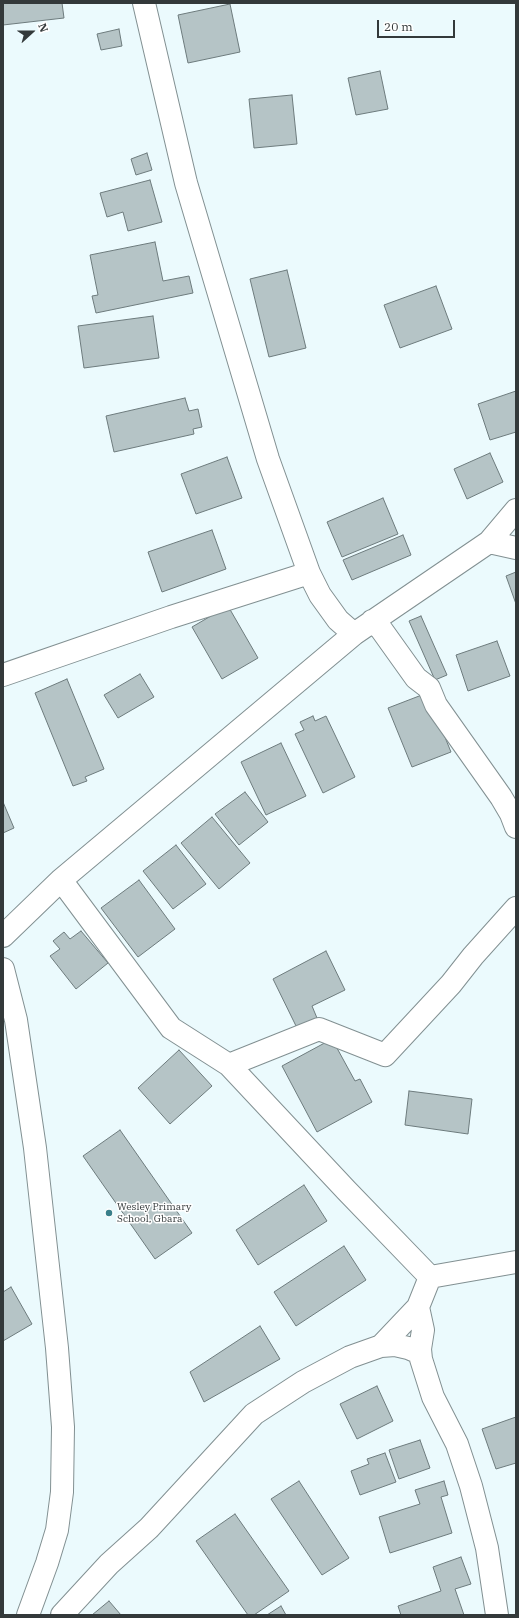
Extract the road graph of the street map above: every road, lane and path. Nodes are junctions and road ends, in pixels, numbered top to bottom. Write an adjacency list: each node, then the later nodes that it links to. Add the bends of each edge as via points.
1 (144, 3): 5 (street, via 186,183 268,459)
2 (516, 510): 3 (street)
3 (489, 542): 4 (street); 6 (street)
4 (516, 548)
5 (309, 573): 7 (street, via 329,609); 8 (street)
6 (372, 621): 7 (street); 9 (street, via 381,629 416,678 429,688 436,705 501,797)
7 (354, 634): 10 (street)
8 (3, 675)
9 (516, 827)
10 (61, 880): 12 (street); 14 (street, via 171,1028)
11 (516, 908): 14 (street, via 451,984 385,1055 319,1029)
12 (3, 936)
13 (3, 969): 20 (street, via 17,1027 35,1148 63,1427 62,1492 57,1530)
14 (229, 1065): 16 (street)
15 (516, 1262): 16 (street)
16 (430, 1277): 17 (street)
17 (418, 1307): 18 (street); 19 (street, via 423,1330)
18 (382, 1346): 19 (street, via 395,1345 415,1351); 21 (street, via 350,1357 254,1414 149,1528 110,1564)
19 (420, 1349): 22 (street, via 433,1397 457,1444 471,1486 487,1548)
20 (28, 1615)
21 (62, 1615)
22 (497, 1615)

